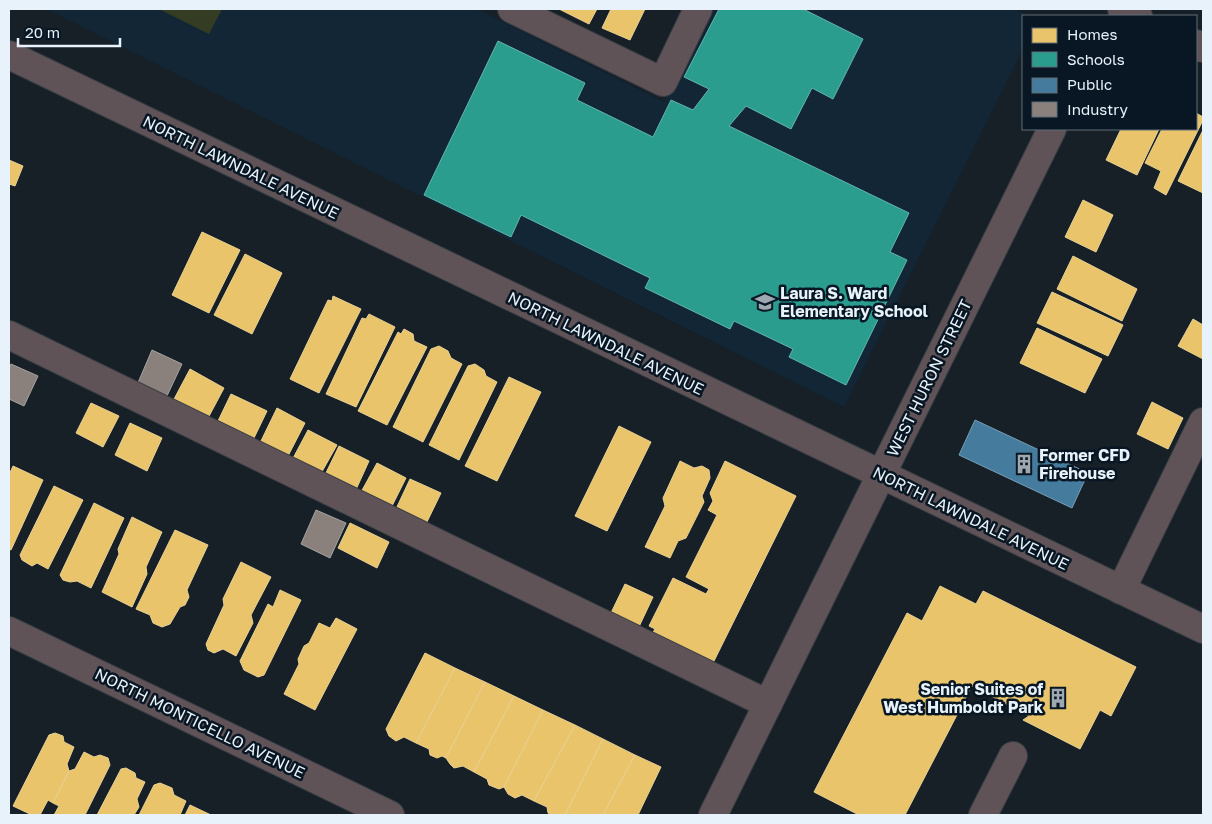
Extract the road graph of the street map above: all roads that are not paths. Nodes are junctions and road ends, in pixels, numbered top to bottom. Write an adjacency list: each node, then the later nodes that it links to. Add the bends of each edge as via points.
1 (512, 9): 2 (street, via 663,82)
2 (698, 9)
3 (1122, 9): 4 (street)
4 (1136, 15)
5 (9, 56): 9 (street, NORTH LAWNDALE AVENUE)
6 (1052, 130): 9 (street, WEST HURON STREET)
7 (9, 335): 13 (street)
8 (1203, 422): 10 (street)
9 (881, 475): 10 (street, NORTH LAWNDALE AVENUE); 13 (street, WEST HURON STREET)
10 (1120, 590): 11 (street, NORTH LAWNDALE AVENUE)
11 (1203, 629)
12 (9, 631): 15 (street, NORTH MONTICELLO AVENUE)
13 (768, 704): 16 (street, WEST HURON STREET)
14 (1013, 756): 17 (street)
15 (390, 815)
16 (713, 815)
17 (983, 815)

